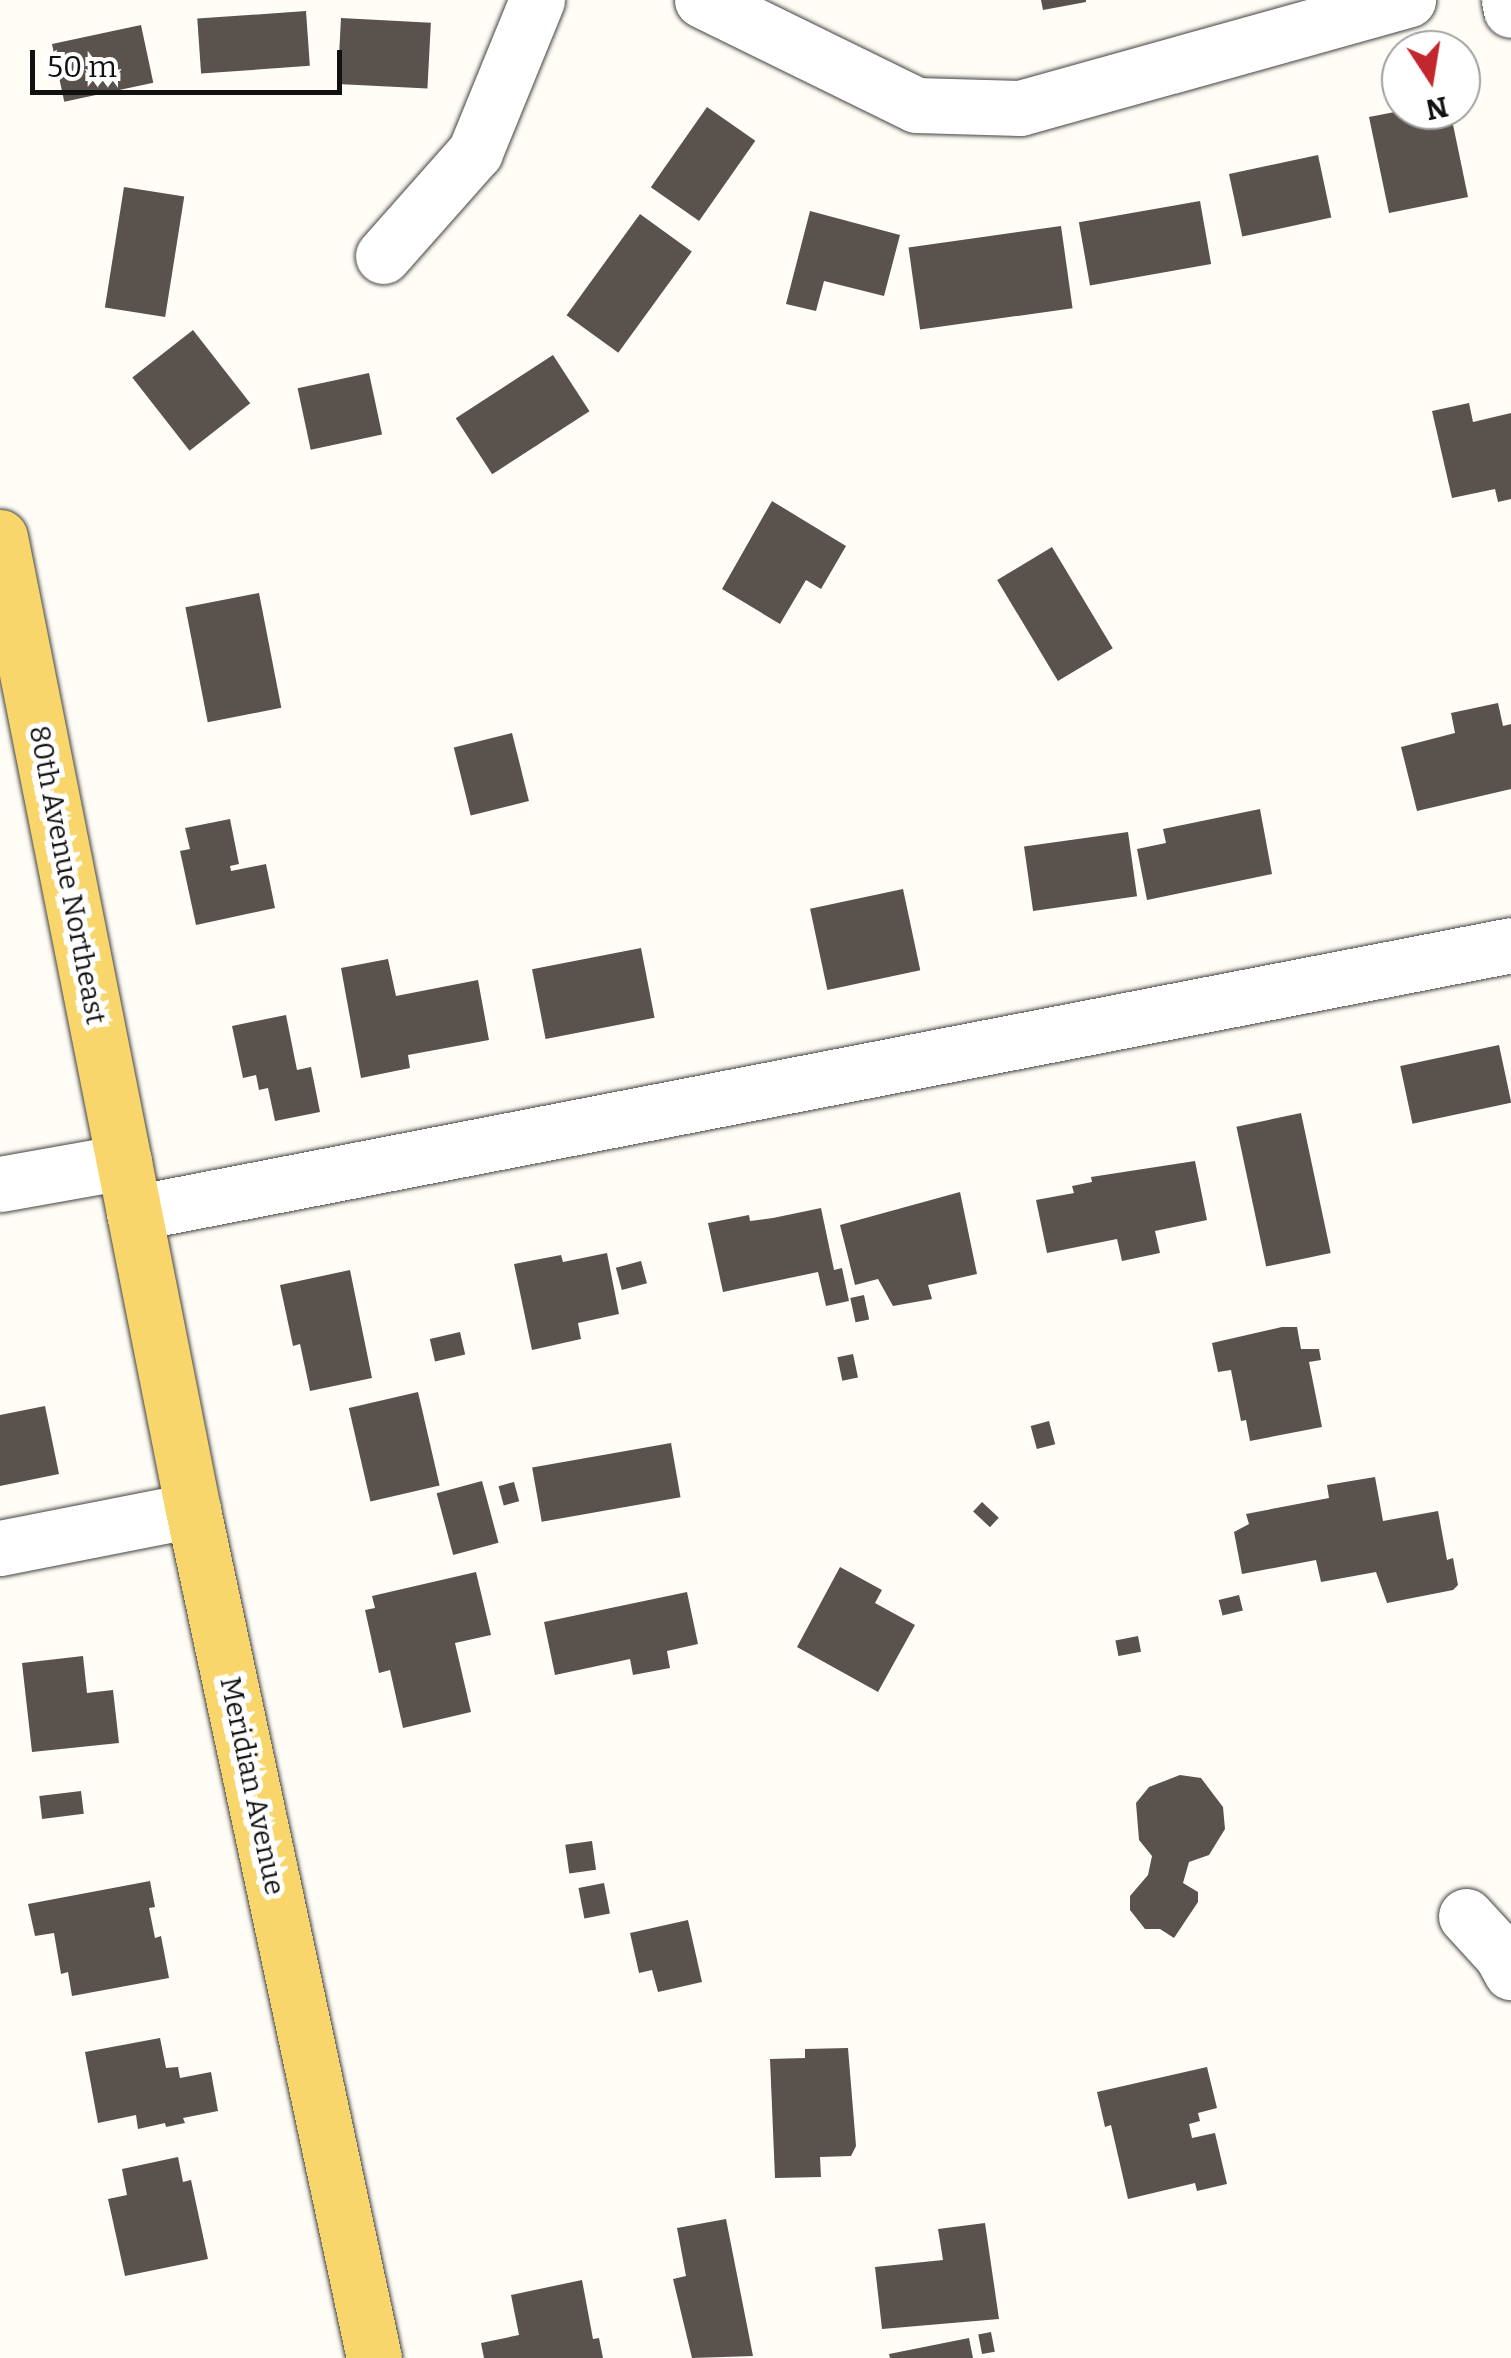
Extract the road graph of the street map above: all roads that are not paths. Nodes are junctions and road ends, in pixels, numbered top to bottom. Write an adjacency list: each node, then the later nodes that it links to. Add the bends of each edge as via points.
1 (537, 0): 6 (street, via 474,152)
2 (1408, 0): 4 (street, via 1020,108 916,106)
3 (1508, 0): 5 (street)
4 (721, 4)
5 (1511, 10)
6 (382, 256)
7 (0, 537): 10 (main road, 80th Avenue Northeast)
8 (1511, 944): 10 (street)
9 (0, 1184): 10 (street)
10 (129, 1187): 11 (main road, Meridian Avenue)
11 (193, 1510): 12 (street); 15 (main road, Meridian Avenue)
12 (0, 1548)
13 (1466, 1916): 14 (street)
14 (1511, 1972)
15 (374, 2358)

